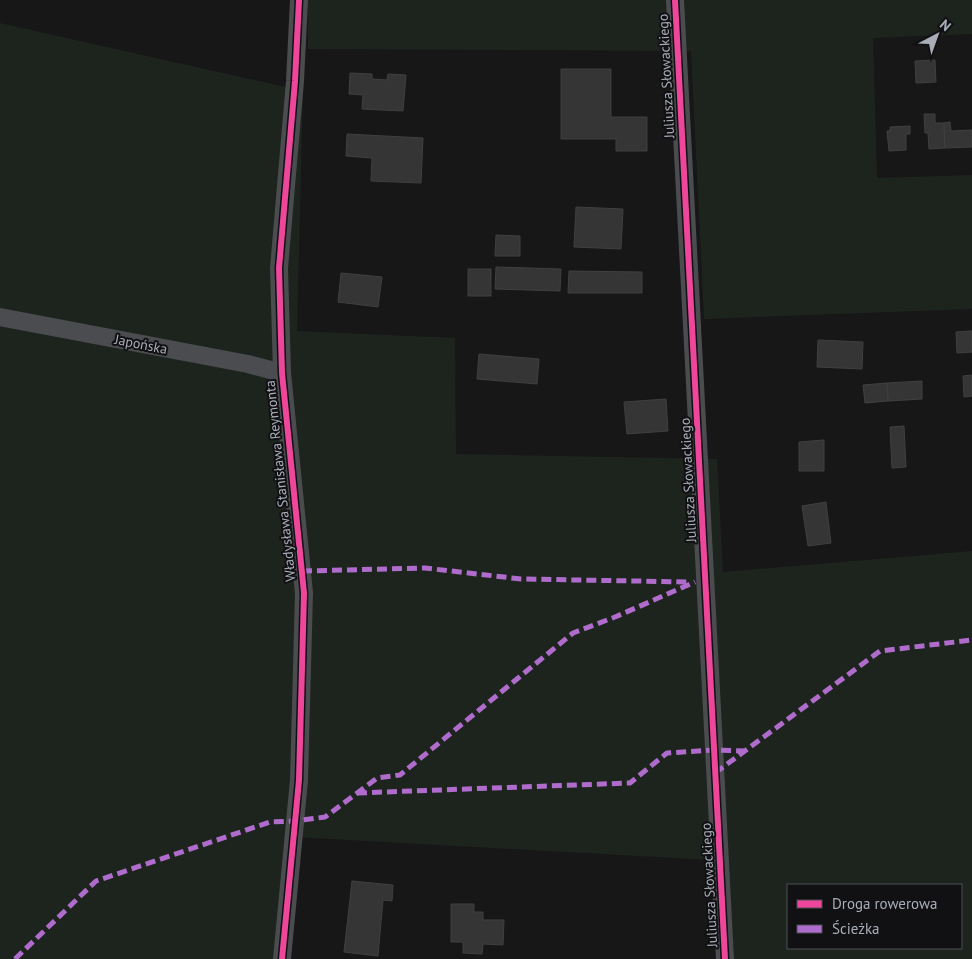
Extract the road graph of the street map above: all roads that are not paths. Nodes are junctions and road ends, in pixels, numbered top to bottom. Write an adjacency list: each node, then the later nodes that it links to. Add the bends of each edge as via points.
1 (299, 0): 4 (street, Władysława Stanisława Reymonta, via 279,268)
2 (675, 0): 6 (street, Juliusza Słowackiego)
3 (0, 317): 4 (street, Japońska)
4 (282, 373): 5 (street, Władysława Stanisława Reymonta, via 304,593 299,780)
5 (282, 959)
6 (725, 959)

